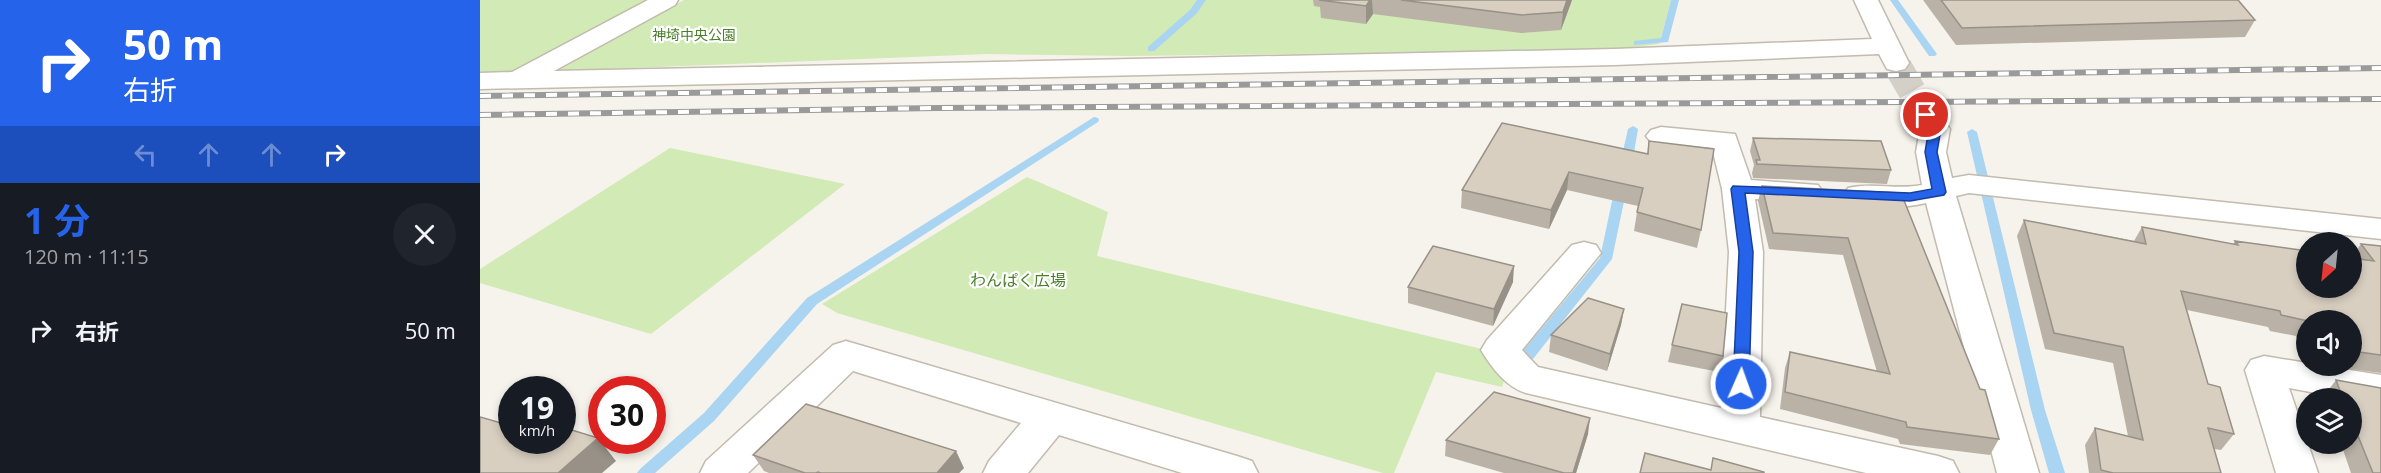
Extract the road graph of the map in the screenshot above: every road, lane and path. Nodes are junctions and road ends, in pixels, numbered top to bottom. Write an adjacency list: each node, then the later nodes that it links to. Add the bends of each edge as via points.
1 (666, 0): 4 (street)
2 (1866, 0): 4 (street, via 1894,57 1615,57)
3 (480, 81): 4 (street)
4 (516, 81)
5 (1926, 115): 7 (street, via 1935,129 1931,152)
6 (1661, 136): 8 (street, via 1725,140)
7 (1954, 188): 8 (street, via 1910,197); 9 (street, via 2000,188); 18 (street)
8 (1738, 189): 13 (street, via 1746,252)
9 (2381, 229)
10 (1584, 253): 13 (street, via 1500,350 1526,379)
11 (2381, 390): 19 (street, via 2264,370)
12 (1050, 417): 14 (street, via 846,355); 15 (street); 16 (street)
13 (1740, 429): 17 (street)
14 (721, 473)
15 (1004, 473)
16 (1237, 473)
17 (1938, 473)
18 (2018, 473)
19 (2297, 473)

